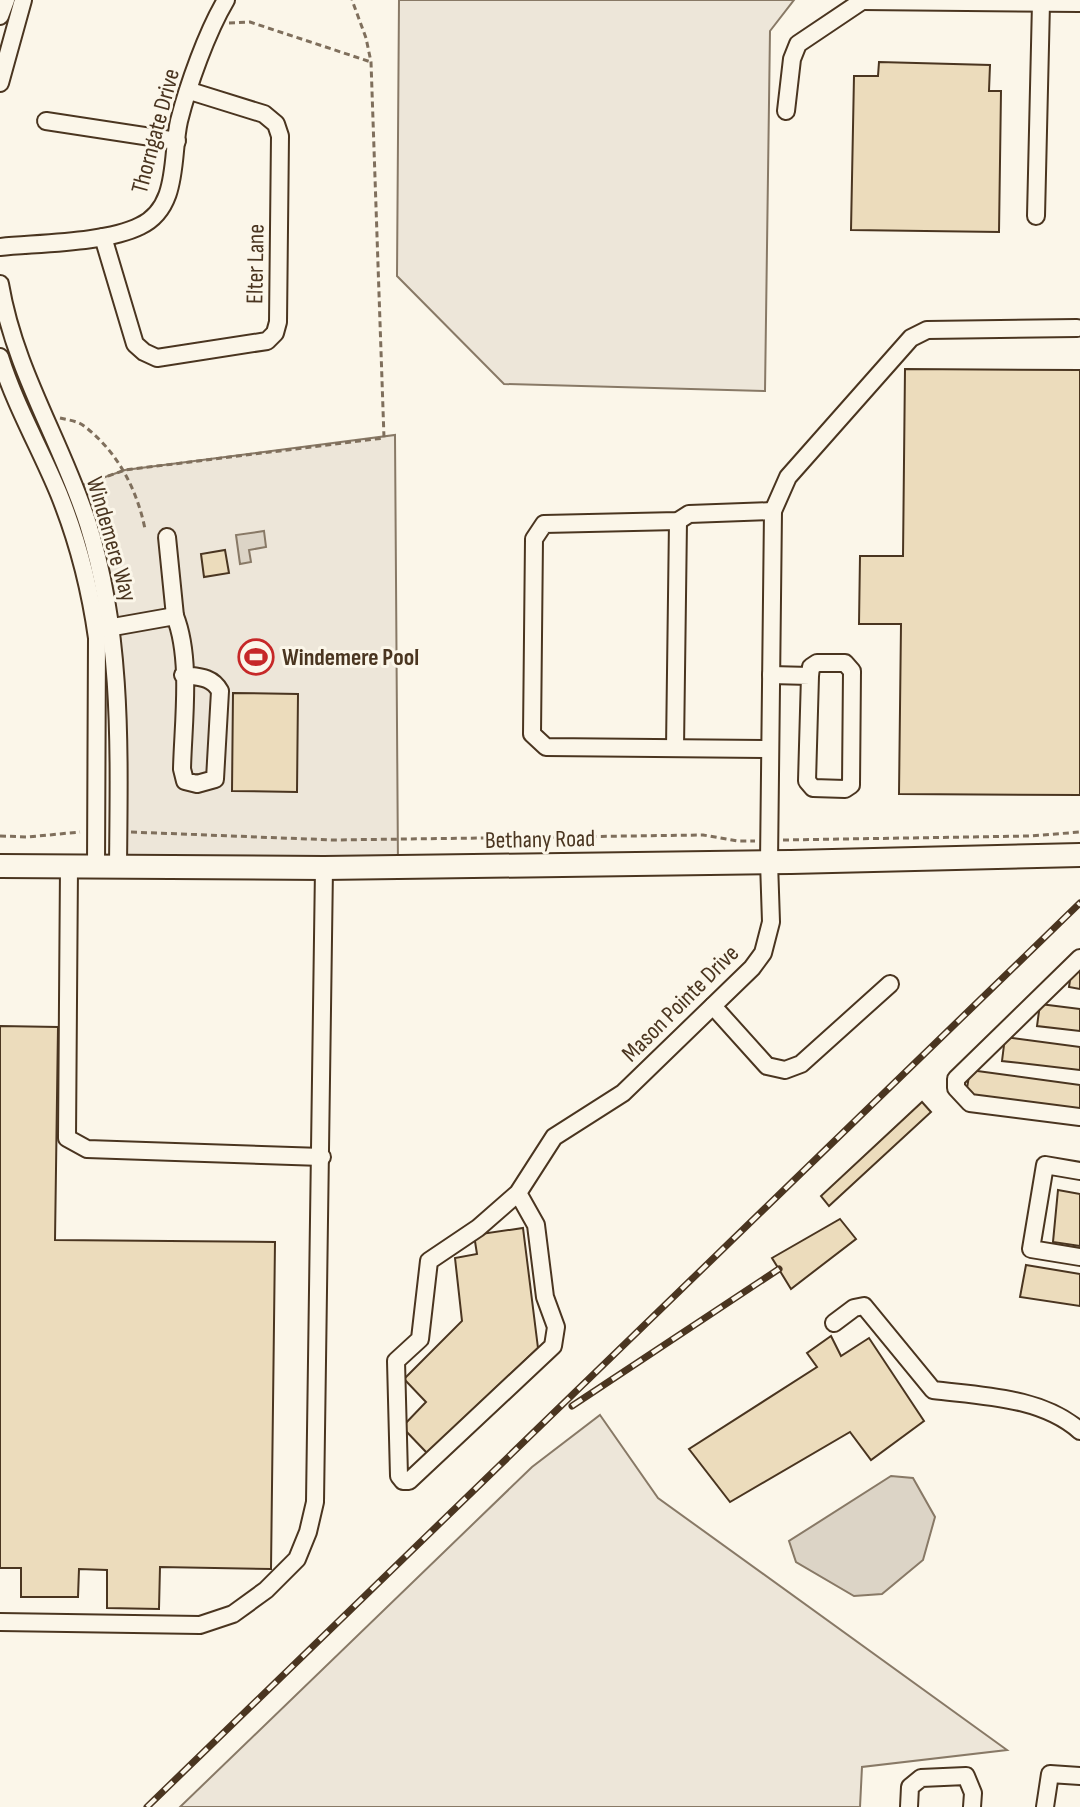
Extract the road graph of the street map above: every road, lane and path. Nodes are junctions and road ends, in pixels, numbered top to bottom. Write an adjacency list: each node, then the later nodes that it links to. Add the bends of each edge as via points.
1 (6, 0): 8 (street)
2 (23, 0): 11 (street)
3 (226, 0): 9 (street, Thorngate Drive)
4 (352, 0): 10 (path)
5 (862, 0): 6 (street); 13 (street, via 798,44)
6 (1041, 3): 7 (street); 16 (street)
7 (1080, 3)
8 (0, 16)
9 (212, 24): 10 (path, via 250,22); 12 (street, Thorngate Drive)
10 (371, 62): 23 (path, via 384,438)
11 (0, 83)
12 (190, 91): 15 (street, Thorngate Drive); 17 (street, Elter Lane, via 264,114 276,124 280,136 275,333 267,341 157,358 144,352 135,344)
13 (786, 111)
14 (46, 121): 15 (street)
15 (177, 141): 17 (street, Thorngate Drive, via 165,204 142,226)
16 (1036, 216)
17 (103, 237): 18 (street, Thorngate Drive)
18 (0, 247)
19 (0, 284): 22 (street, Windemere Way, via 14,345)
20 (1077, 328): 25 (street, via 927,330 911,338 788,477)
21 (0, 357): 30 (street, Windemere Way, via 59,492)
22 (41, 412): 23 (path, via 83,423); 24 (street, Windemere Way)
23 (125, 470): 24 (path); 27 (path)
24 (74, 488): 30 (street, Windemere Way, via 99,564)
25 (773, 511): 26 (street, via 689,514); 32 (street, Mason Pointe Drive)
26 (678, 521): 34 (street); 34 (street, via 544,524 534,539 532,734 546,747)
27 (145, 529)
28 (167, 537): 29 (street)
29 (175, 616): 30 (street); 31 (street)
30 (104, 629): 44 (street, Windemere Way, via 119,741)
31 (183, 675): 31 (street, via 182,769 185,781 197,784 215,779 220,691 207,678)
32 (771, 675): 33 (street); 35 (street, Mason Pointe Drive)
33 (810, 676): 33 (street, via 807,781 813,788 845,789 851,785 852,671 845,663 817,663)
34 (675, 748): 35 (street)
35 (770, 749): 40 (street, Mason Pointe Drive)
36 (88, 832): 39 (path)
37 (125, 832): 40 (path, via 333,840 703,835)
38 (1080, 832): 40 (path)
39 (0, 836)
40 (769, 851): 41 (main road, Bethany Road); 45 (main road, Bethany Road); 48 (street, Mason Pointe Drive, via 771,922 763,953)
41 (1080, 855)
42 (0, 866): 43 (main road, Bethany Road)
43 (69, 867): 44 (main road, Bethany Road); 50 (street, via 67,1138 87,1149)
44 (107, 868): 45 (main road, Bethany Road)
45 (324, 868): 50 (street)
46 (1080, 958): 49 (street, via 956,1079 956,1088 970,1103)
47 (890, 984): 48 (street, via 801,1064 785,1070 767,1066)
48 (713, 1006): 52 (street, Mason Pointe Drive, via 623,1093 554,1137)
49 (1080, 1117)
50 (322, 1157): 56 (street, via 315,1502 297,1559 233,1614 200,1625)
51 (1080, 1171): 53 (street, via 1045,1165 1031,1249)
52 (518, 1193): 52 (street, via 536,1225 545,1297 556,1327 553,1346 409,1481 403,1481 396,1361 420,1339 429,1261)
53 (1080, 1257)
54 (834, 1323): 55 (street, via 864,1306 933,1390 1016,1401 1066,1418)
55 (1080, 1431)
56 (0, 1622)
57 (1080, 1776): 60 (street, via 1050,1774)
58 (909, 1807): 59 (street, via 910,1787 921,1778 966,1776)
59 (972, 1807)
60 (1045, 1807)

